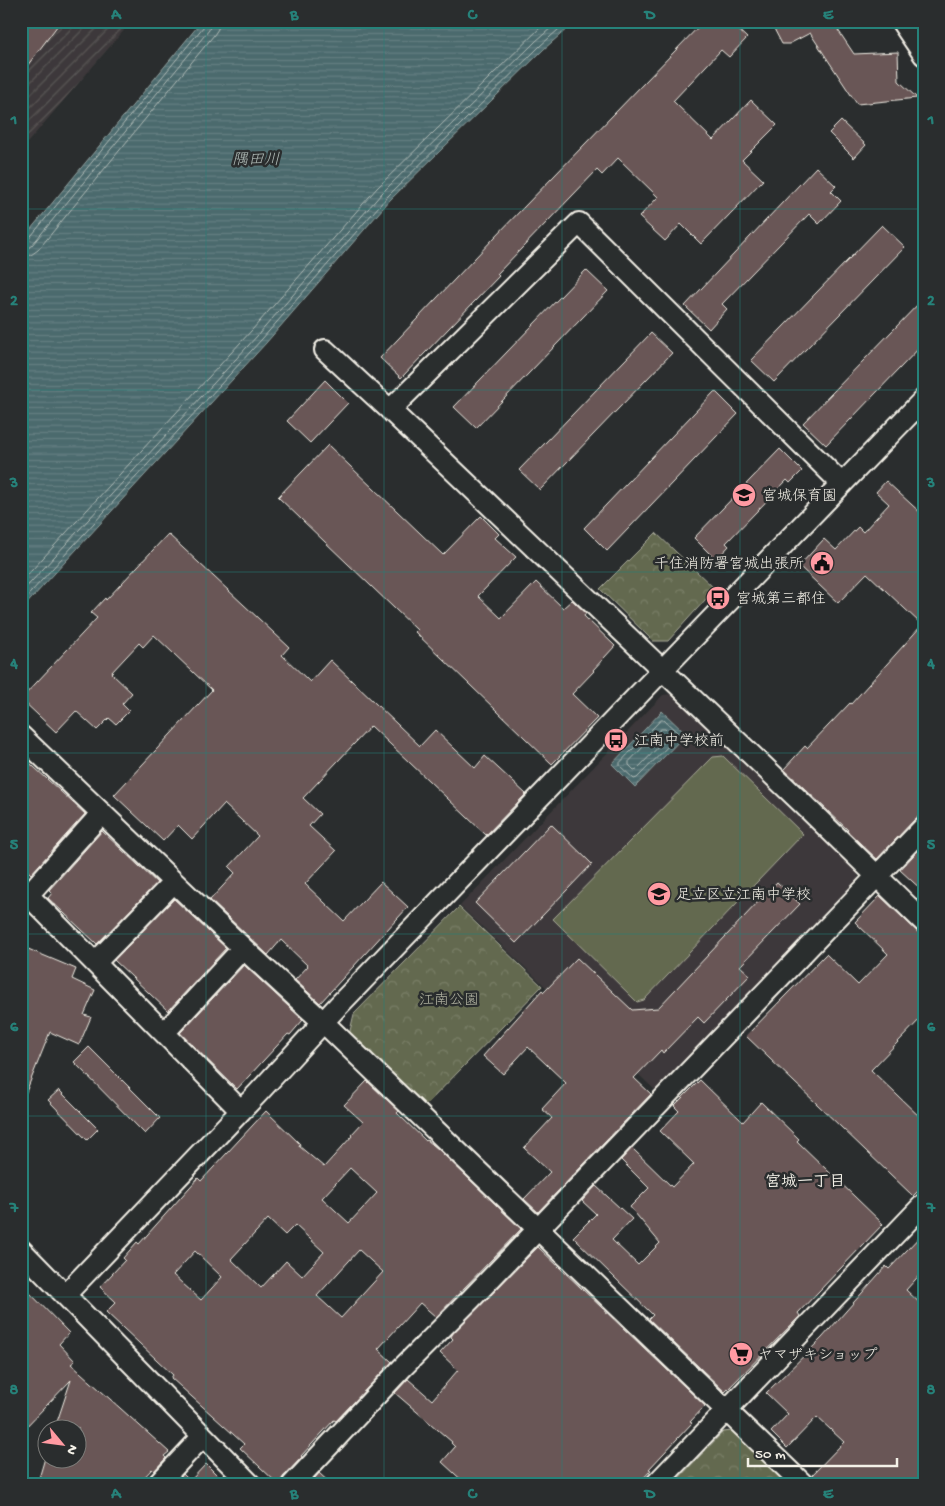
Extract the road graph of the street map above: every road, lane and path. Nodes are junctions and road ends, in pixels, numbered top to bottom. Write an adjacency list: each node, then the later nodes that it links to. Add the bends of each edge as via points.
1 (901, 21): 2 (street)
2 (924, 55)
3 (325, 350): 5 (street)
4 (924, 398): 6 (street)
5 (390, 410): 6 (street, via 579,223); 7 (street)
6 (842, 484): 7 (street)
7 (662, 671): 11 (street); 17 (street)
8 (24, 746): 9 (street)
9 (102, 814): 12 (street); 13 (street)
10 (924, 827): 11 (street)
11 (877, 875): 14 (street); 21 (street)
12 (174, 882): 15 (street); 16 (street)
13 (25, 891): 16 (street)
14 (924, 922)
15 (243, 948): 17 (street); 18 (street)
16 (95, 963): 18 (street)
17 (323, 1022): 19 (street); 21 (street)
18 (164, 1033): 19 (street)
19 (241, 1111): 23 (street)
20 (924, 1204): 24 (street)
21 (538, 1228): 24 (street); 28 (street)
22 (21, 1250): 23 (street)
23 (66, 1295): 25 (street)
24 (726, 1410): 29 (street); 30 (street)
25 (203, 1436): 26 (street); 27 (street)
26 (157, 1485)
27 (251, 1485)
28 (292, 1485)
29 (655, 1485)
30 (804, 1485)

